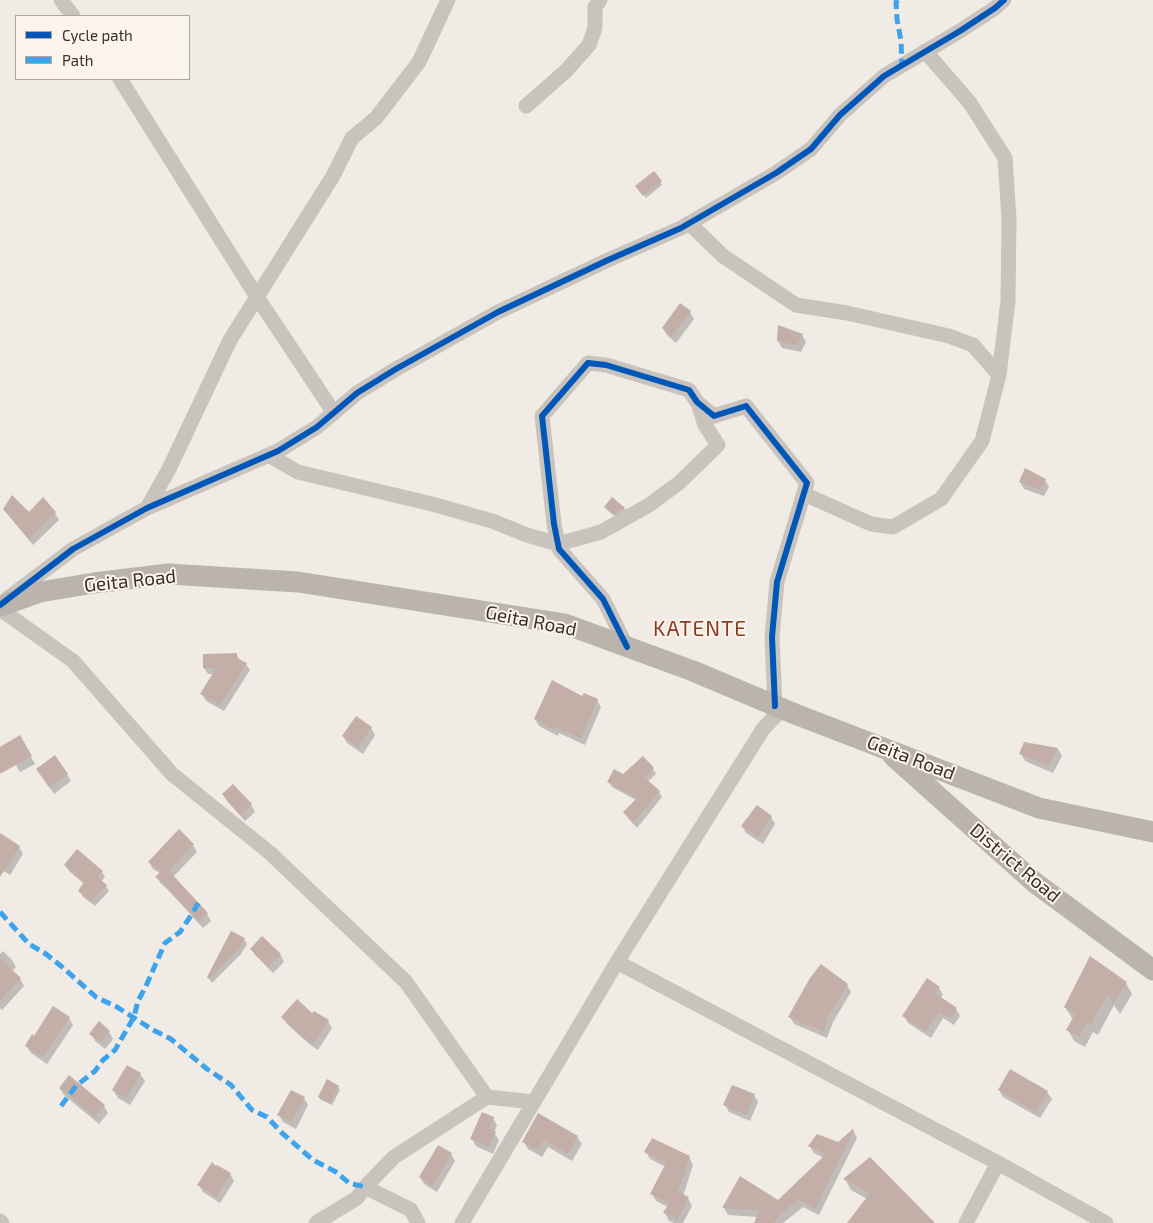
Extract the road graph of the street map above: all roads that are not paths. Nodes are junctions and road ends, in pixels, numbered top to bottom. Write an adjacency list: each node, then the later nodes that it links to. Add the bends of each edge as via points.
1 (62, 0): 5 (street)
2 (448, 0): 10 (street, via 419,62 376,118 352,138 333,176)
3 (600, 0): 8 (street, via 595,7 596,28 589,45 566,71)
4 (1004, 0): 6 (street)
5 (73, 15)
6 (925, 51): 9 (street, via 884,76 840,115 811,149); 11 (street, via 970,103 1005,158 1010,218 1008,300)
7 (121, 80): 10 (street)
8 (526, 106)
9 (689, 223): 11 (street, via 723,256 796,305 949,336 973,346); 13 (street, via 498,312 357,393)
10 (256, 297): 13 (street); 16 (street, via 230,340)
11 (998, 375): 15 (street, via 982,441 941,499 893,527 871,524)
12 (697, 402): 15 (street, via 714,416 746,406 807,483); 17 (street, via 705,425 718,445 679,483 649,505 602,532); 17 (street, via 689,390 588,363 542,416)
13 (334, 413): 14 (street)
14 (268, 456): 16 (street); 17 (street, via 298,472 432,504)
15 (804, 494): 20 (street, via 777,582 772,637)
16 (147, 508): 18 (street, via 73,549)
17 (558, 544): 19 (street, via 603,599)
18 (0, 607): 19 (main road, Geita Road, via 40,592 168,574 298,582 565,624); 25 (street, via 73,661 172,774 270,853 406,982)
19 (627, 647): 20 (main road, Geita Road)
20 (778, 707): 21 (main road, Geita Road); 23 (street)
21 (884, 748): 22 (main road, Geita Road, via 1039,808); 24 (main road, District Road, via 1034,882)
22 (1153, 832)
23 (617, 962): 26 (street); 27 (street)
24 (1153, 970)
25 (487, 1098): 26 (street); 28 (street, via 394,1157)
26 (534, 1102): 29 (street)
27 (998, 1163): 32 (street); 33 (street)
28 (365, 1187): 30 (street, via 357,1198); 31 (street, via 411,1210)
29 (469, 1221)
30 (316, 1223)
31 (418, 1223)
32 (966, 1223)
33 (1106, 1223)

